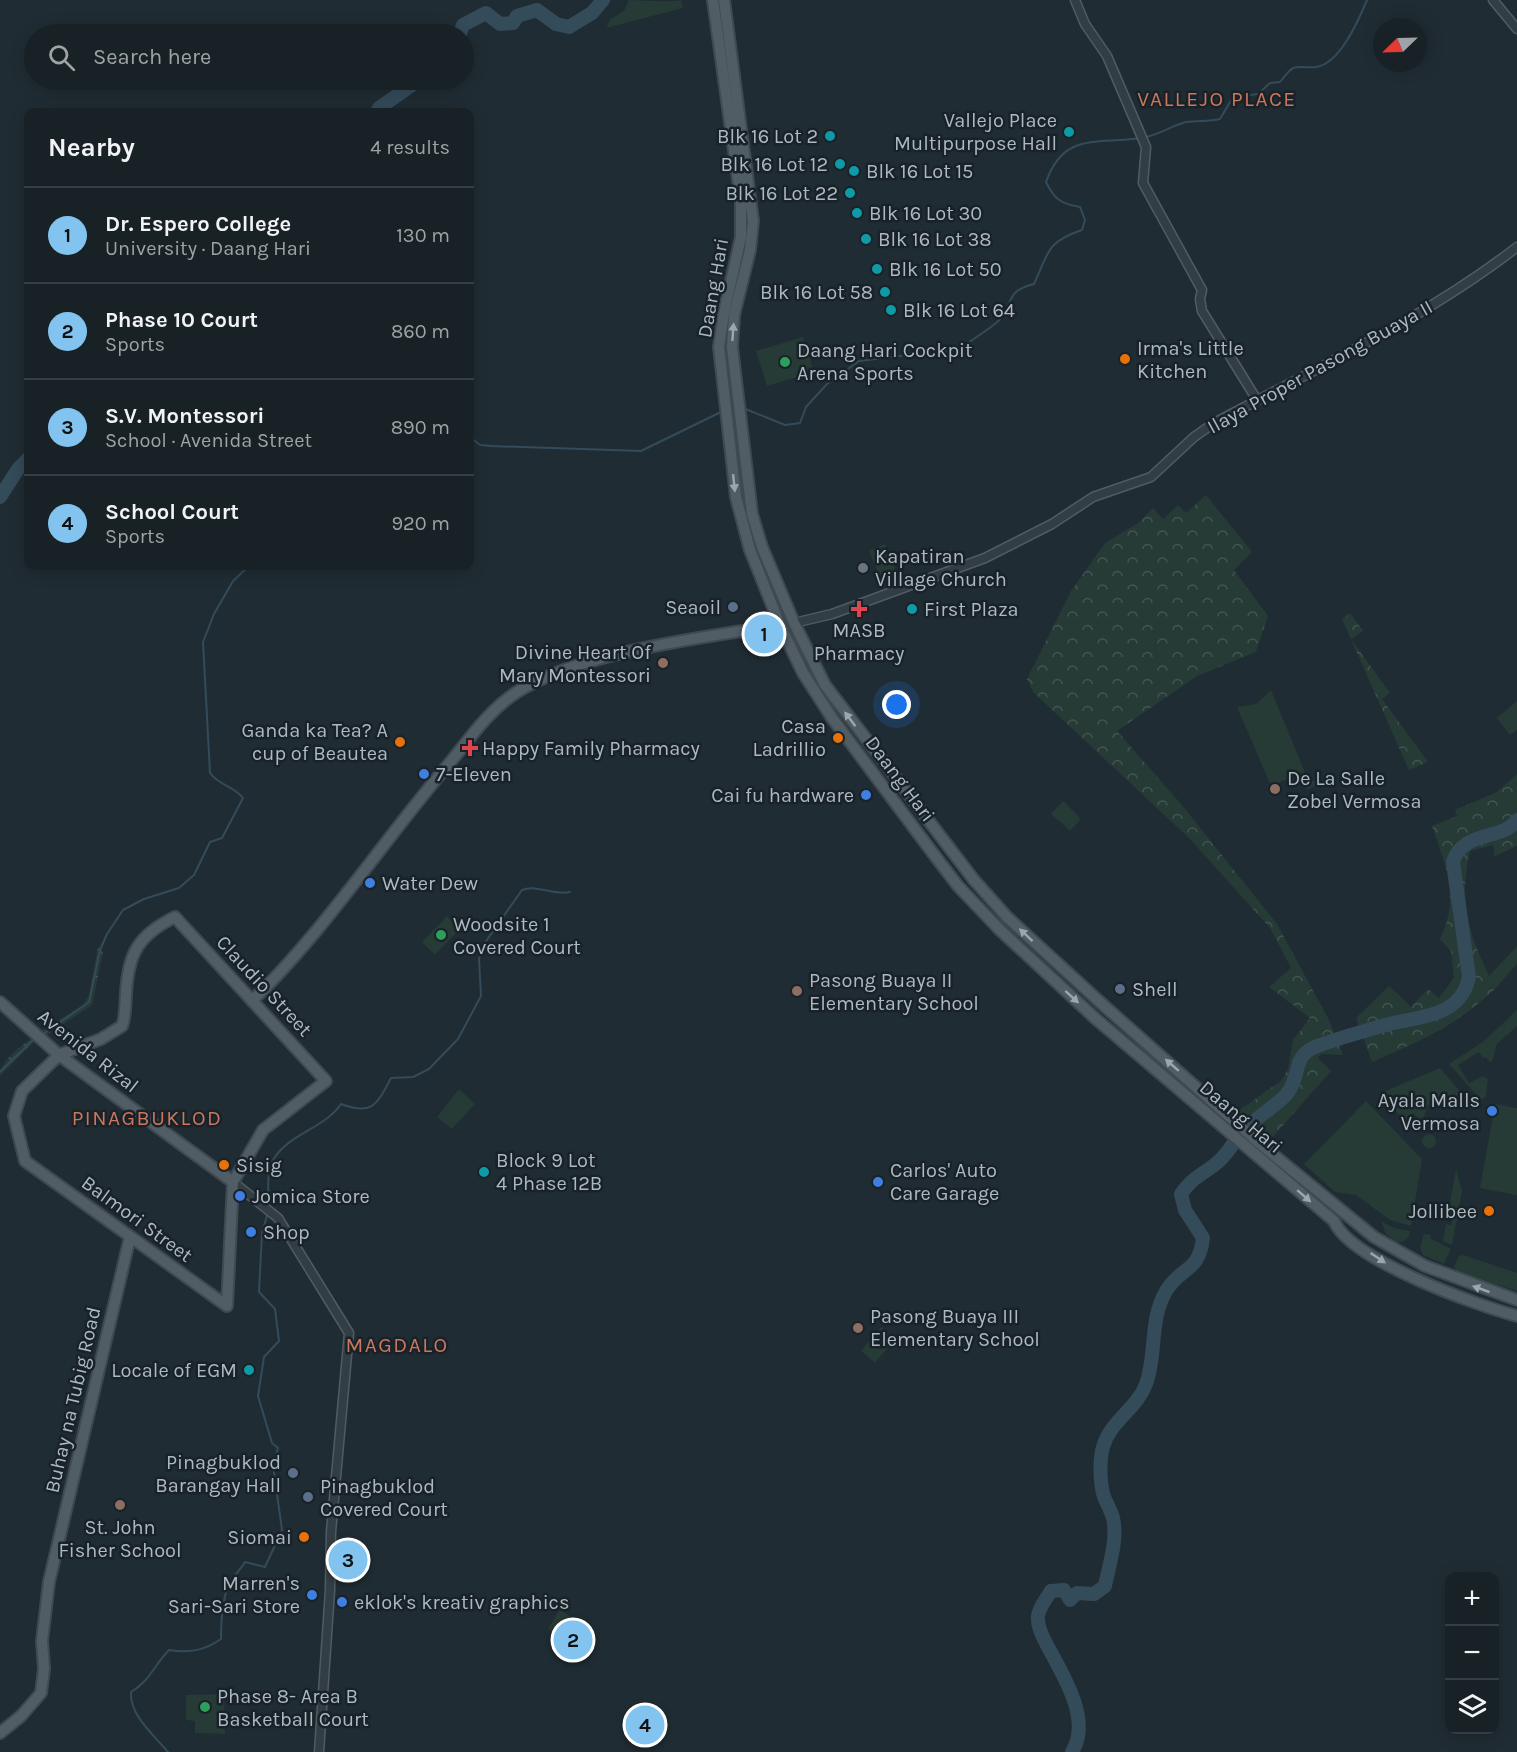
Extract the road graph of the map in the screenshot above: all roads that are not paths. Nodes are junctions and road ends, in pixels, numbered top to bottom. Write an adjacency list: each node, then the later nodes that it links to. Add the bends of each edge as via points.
1 (712, 0): 6 (main road, Daang Hari)
2 (724, 0): 6 (main road, Daang Hari)
3 (1075, 0): 9 (street, via 1085,24 1107,56 1146,146 1143,183 1202,290 1202,311)
4 (1493, 0): 5 (street)
5 (1517, 29)
6 (722, 35): 7 (main road, Daang Hari)
7 (742, 174): 10 (main road, Daang Hari, one-way to 7, via 754,522 737,390 732,333 752,237); 11 (main road, Daang Hari, one-way to 11, via 741,237 720,333 724,392 741,523)
8 (1517, 247): 9 (street, Ilaya Proper Pasong Buaya II, via 1394,329)
9 (1257, 400): 10 (street, Ilaya Proper Pasong Buaya II, via 1194,437 1151,477 1094,497 985,558 867,602)
10 (794, 624): 15 (main road, Daang Hari, one-way to 10, via 1045,953 944,845 825,685)
11 (780, 625): 12 (main road, via 597,660 518,692 488,717 309,941); 15 (main road, Daang Hari, one-way to 15, via 812,688 958,886 1052,979)
12 (252, 1001): 14 (main road, Claudio Street, via 175,917 143,937 132,956 122,1026 101,1039); 17 (main road, Claudio Street, via 326,1081 263,1130)
13 (0, 1002): 14 (main road, Avenida Rizal)
14 (59, 1054): 17 (main road, Avenida Rizal); 18 (main road, Balmori Street, via 33,1078 18,1101 14,1116 21,1153 25,1161)
15 (1227, 1122): 16 (main road, Daang Hari)
16 (1255, 1147): 19 (main road, Daang Hari, one-way to 16, via 1445,1275 1398,1253); 20 (main road, Daang Hari, one-way to 20, via 1337,1228 1389,1266 1437,1289)
17 (233, 1182): 18 (main road, Balmori Street, via 227,1306); 22 (street, Avenida Rizal, via 273,1214 350,1333 331,1532)
18 (130, 1237): 21 (main road, Buhay na Tubig Road, via 49,1582 41,1693)
19 (1517, 1300)
20 (1517, 1316)
21 (0, 1733)
22 (319, 1752)

